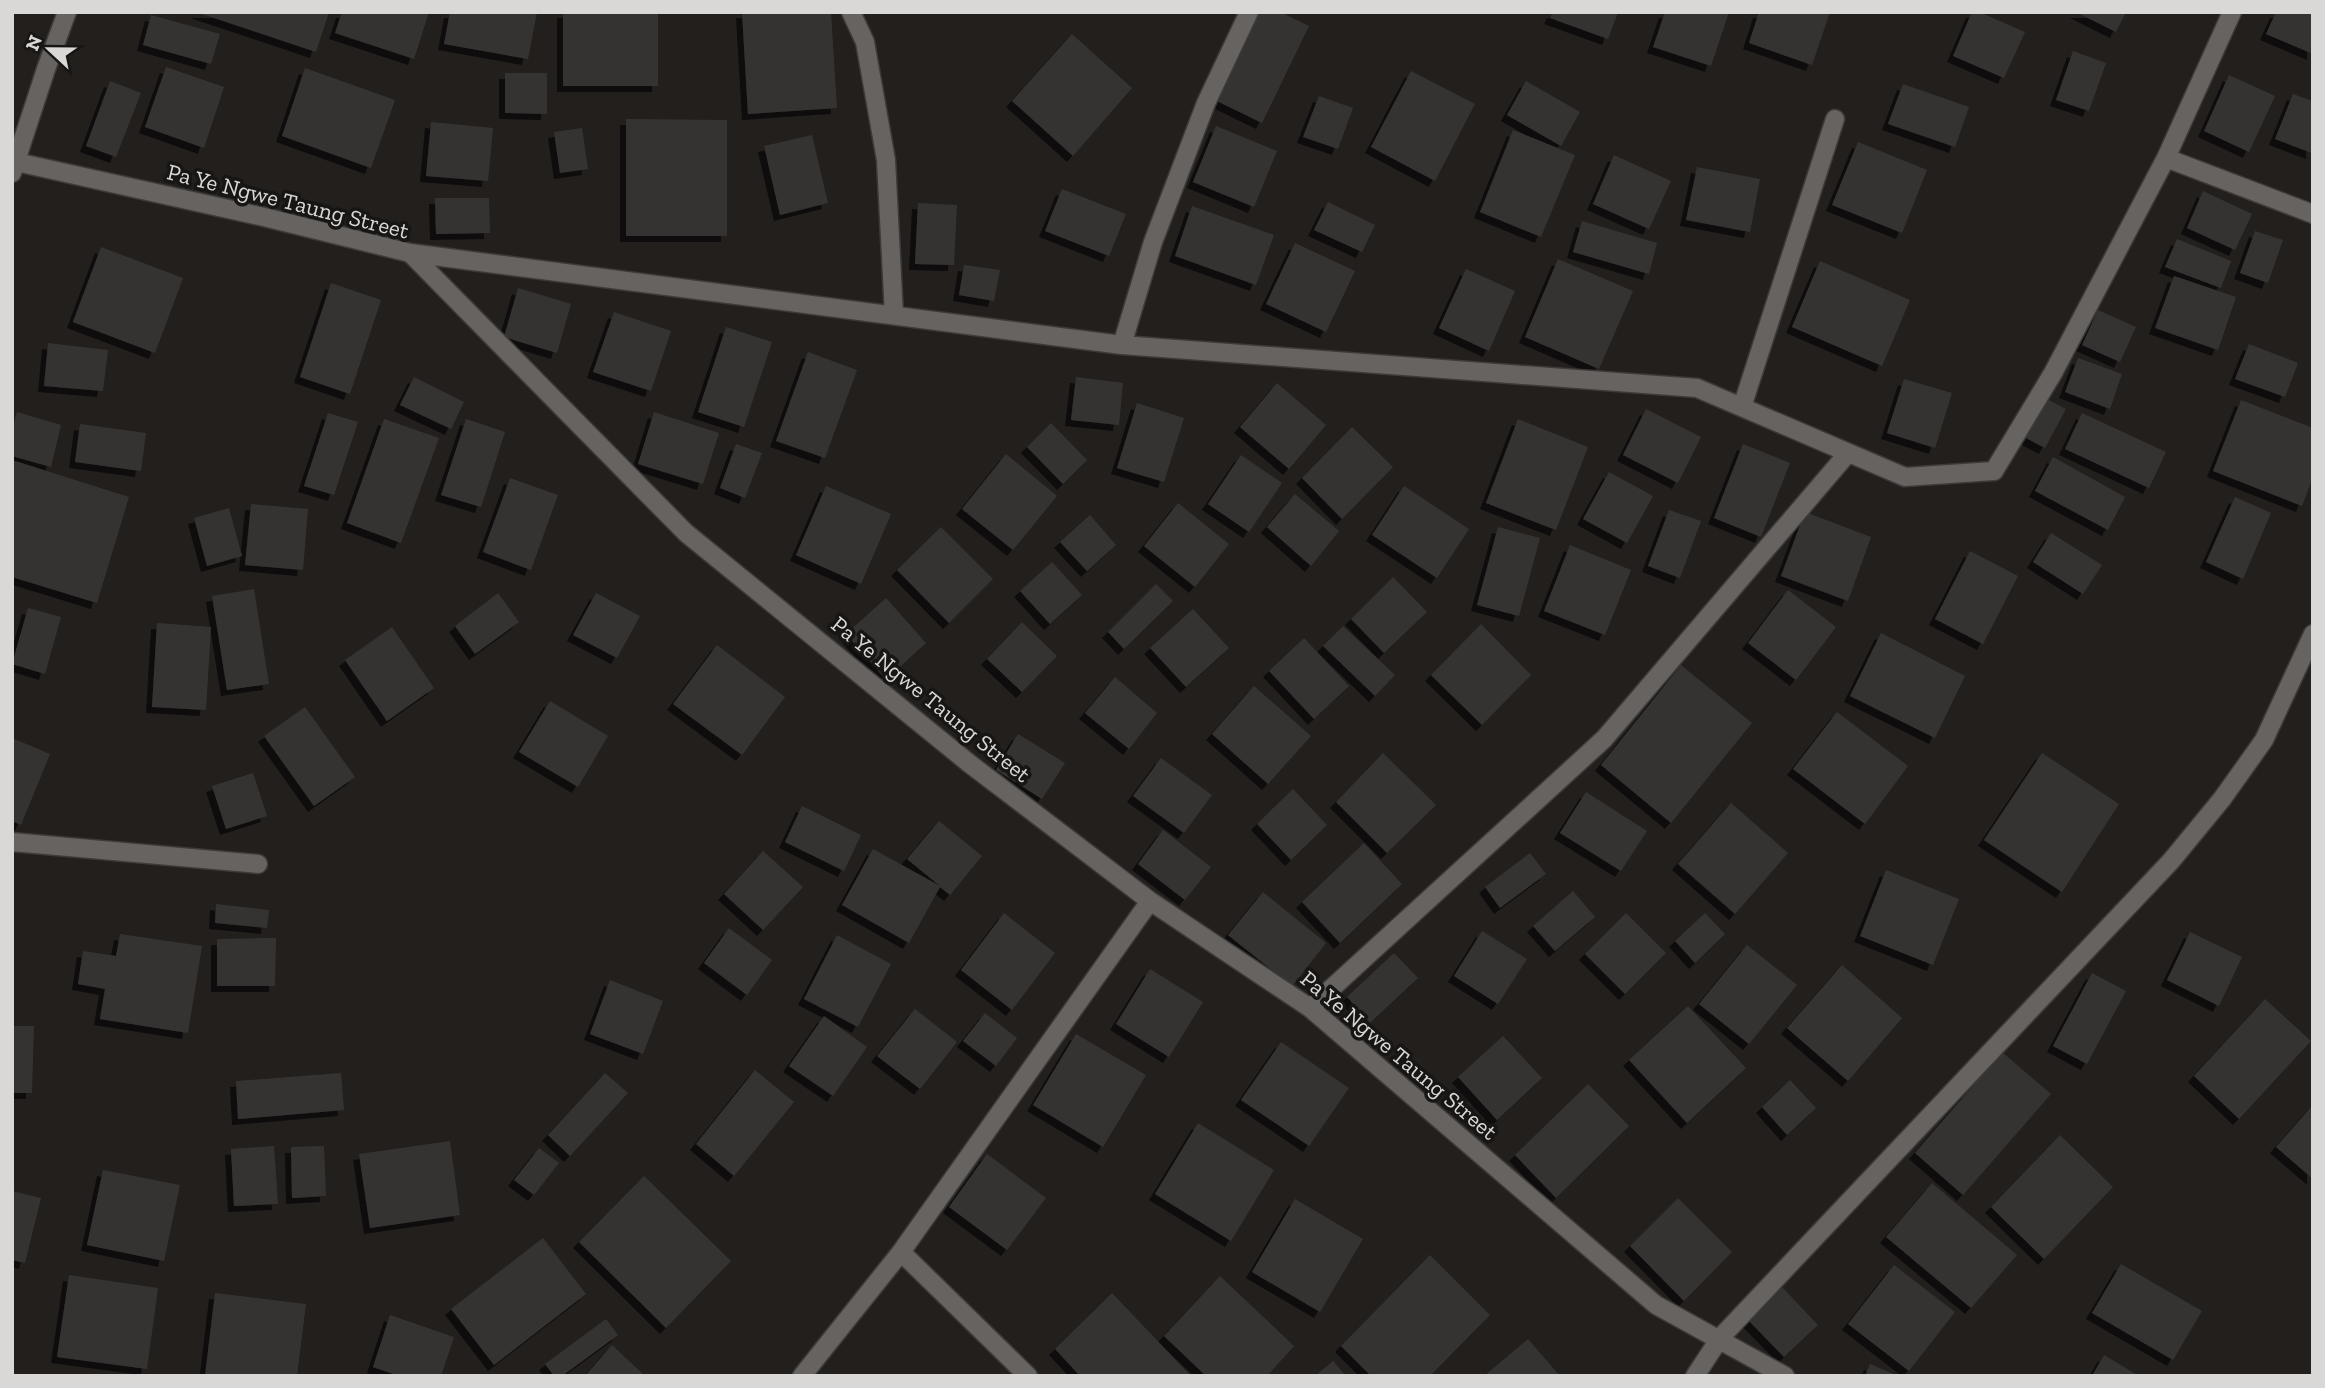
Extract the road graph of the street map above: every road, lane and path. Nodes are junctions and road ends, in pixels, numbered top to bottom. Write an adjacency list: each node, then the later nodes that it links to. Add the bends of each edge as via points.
1 (67, 12): 7 (street)
2 (851, 12): 10 (street, via 865,42 886,160)
3 (1249, 12): 11 (street, via 1206,103 1162,217)
4 (2232, 12): 6 (street)
5 (1835, 119): 12 (street)
6 (2166, 158): 8 (street); 13 (street, via 2053,373 1994,471 1905,477)
7 (13, 166): 9 (street, Pa Ye Ngwe Taung Street, via 264,217)
8 (2313, 214)
9 (410, 253): 10 (street); 17 (street, Pa Ye Ngwe Taung Street, via 686,533 970,764)
10 (894, 316): 11 (street)
11 (1122, 345): 12 (street, via 1697,388)
12 (1742, 407): 13 (street)
13 (1848, 453): 18 (street, via 1604,739)
14 (2313, 634): 20 (street, via 2264,740 2171,862)
15 (12, 842): 16 (street)
16 (258, 864)
17 (1150, 901): 18 (street, Pa Ye Ngwe Taung Street); 19 (street)
18 (1310, 1008): 20 (street, Pa Ye Ngwe Taung Street, via 1657,1305)
19 (901, 1252): 21 (street); 22 (street)
20 (1720, 1338): 23 (street); 24 (street, Pa Ye Ngwe Taung Street)
21 (802, 1376)
22 (1028, 1376)
23 (1695, 1376)
24 (1786, 1376)

